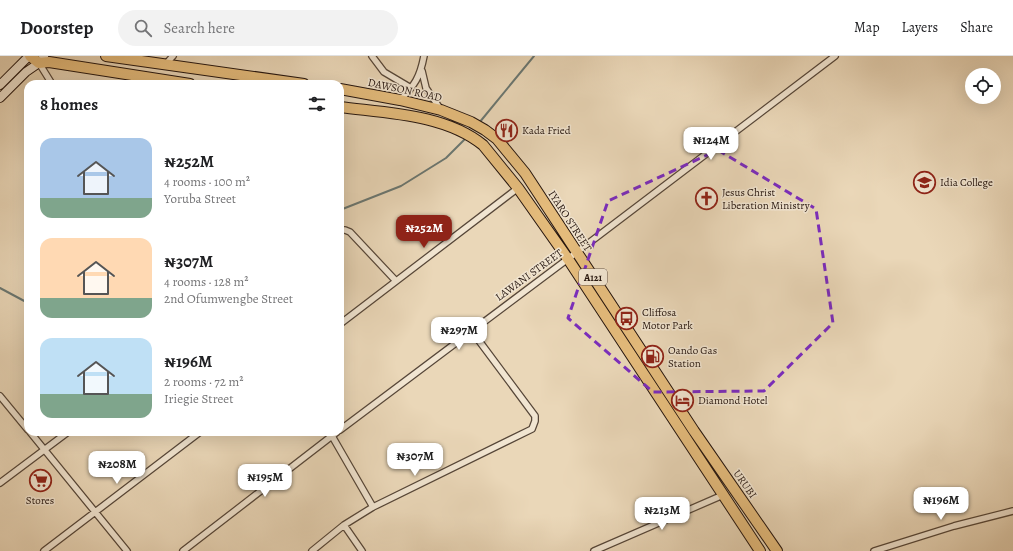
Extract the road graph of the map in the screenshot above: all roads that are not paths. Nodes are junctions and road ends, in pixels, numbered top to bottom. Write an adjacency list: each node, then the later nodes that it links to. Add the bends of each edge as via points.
1 (30, 56): 7 (highway); 13 (street)
2 (106, 56): 8 (highway)
3 (173, 56): 8 (street)
4 (372, 56): 14 (street, via 384,72)
5 (424, 56): 9 (street)
6 (835, 56): 23 (street, LAWANI STREET)
7 (42, 59): 10 (street); 11 (highway); 16 (street)
8 (164, 65): 12 (highway)
9 (422, 71): 14 (street); 19 (street, via 426,88)
10 (50, 80)
11 (164, 80)
12 (275, 80)
13 (0, 85)
14 (411, 88): 17 (street)
15 (344, 90): 17 (highway, DAWSON ROAD / A121)
16 (0, 98)
17 (400, 100): 19 (highway, DAWSON ROAD / A121)
18 (344, 107): 21 (highway, IYARO STREET / A121, via 416,116 457,129 476,140 498,162)
19 (441, 110): 20 (highway, DAWSON ROAD / A121)
20 (485, 130): 23 (highway, IYARO STREET / A121, via 525,174)
21 (518, 188): 24 (highway, IYARO STREET / A121); 25 (street)
22 (344, 230): 25 (street, via 350,232)
23 (576, 252): 24 (street, LAWANI STREET); 31 (highway, IYARO STREET / A121)
24 (568, 259): 27 (street, LAWANI STREET); 39 (highway, IYARO STREET / A121)
25 (396, 281): 26 (street)
26 (344, 321)
27 (471, 330): 30 (street, LAWANI STREET); 40 (street, via 535,416 532,429)
28 (0, 396): 29 (street)
29 (24, 425)
30 (344, 427)
31 (694, 431): 51 (highway, URUBI / A121)
32 (33, 436): 37 (street)
33 (63, 436): 37 (street)
34 (195, 436): 42 (street)
35 (331, 436): 46 (street)
36 (335, 436): 40 (street)
37 (44, 450): 38 (street); 42 (street)
38 (0, 483)
39 (723, 495): 49 (street); 50 (highway, A121)
40 (373, 507): 43 (street)
41 (1013, 511): 52 (street)
42 (95, 512): 44 (street); 45 (street)
43 (344, 525): 47 (street); 48 (street)
44 (44, 551)
45 (127, 551)
46 (183, 551)
47 (312, 551)
48 (362, 551)
49 (594, 551)
50 (760, 551)
51 (776, 551)
52 (874, 551)

